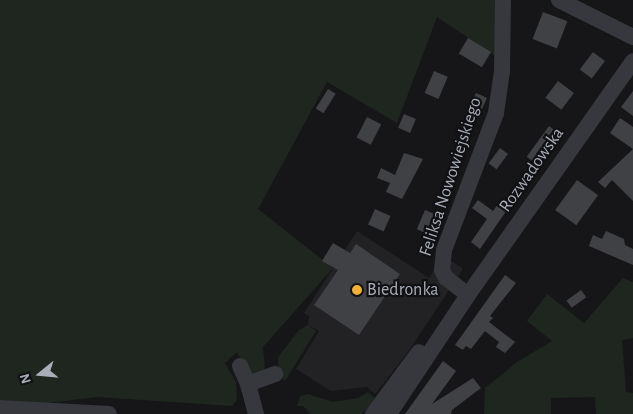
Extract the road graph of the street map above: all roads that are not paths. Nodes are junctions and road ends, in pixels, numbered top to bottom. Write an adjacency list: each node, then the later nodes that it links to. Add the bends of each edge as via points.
1 (503, 0): 5 (street, Feliksa Nowowiejskiego, via 502,70 496,113 444,250 442,270)
2 (559, 0): 3 (street)
3 (633, 37)
4 (633, 61): 5 (street, Rozwadowska)
5 (465, 298): 13 (street, Rozwadowska, via 436,330); 14 (street, Rozwadowska)
6 (240, 366): 8 (street)
7 (274, 374): 8 (street)
8 (248, 384): 12 (street)
9 (0, 408): 10 (street)
10 (21, 412): 11 (street)
11 (109, 414)
12 (256, 414)
13 (373, 414)
14 (389, 414)

